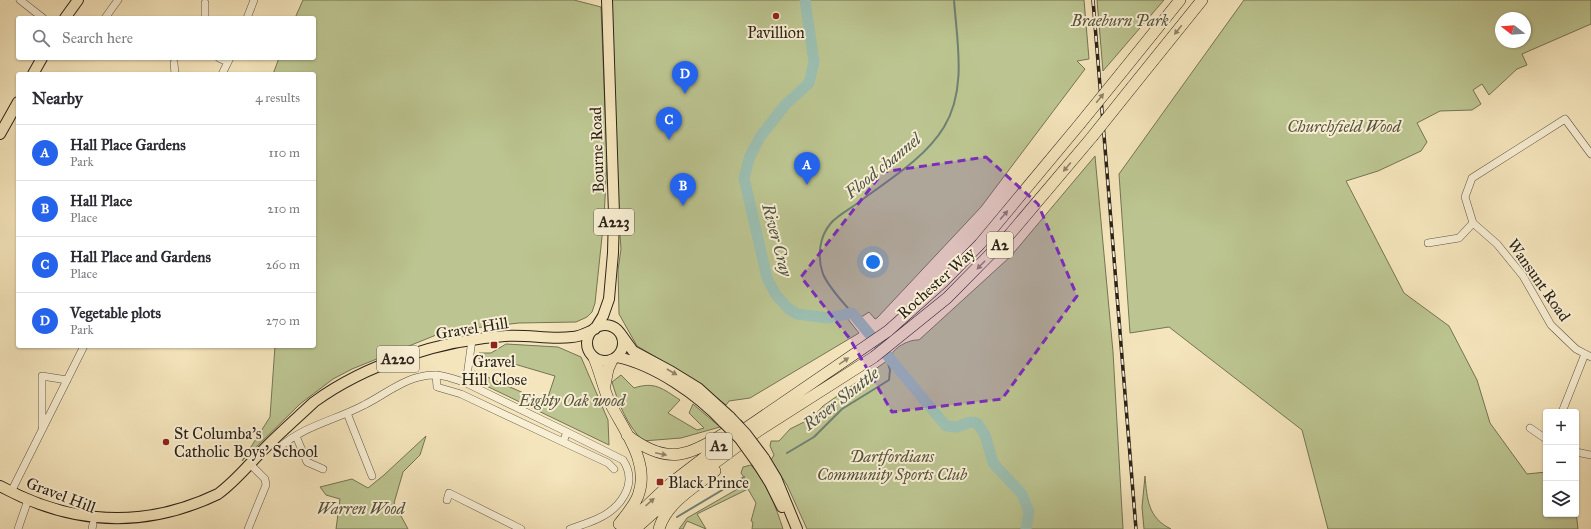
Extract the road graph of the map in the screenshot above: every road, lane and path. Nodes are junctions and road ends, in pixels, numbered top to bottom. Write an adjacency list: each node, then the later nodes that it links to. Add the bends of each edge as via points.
1 (20, 0): 9 (street)
2 (78, 0): 10 (main road)
3 (118, 0): 11 (street)
4 (254, 0): 13 (street)
5 (607, 0): 25 (main road, Bourne Road / A223, via 614,214)
6 (1180, 0): 35 (highway, Rochester Way / A2, one-way to 6, bridge, via 888,332 980,244)
7 (1202, 0): 37 (highway, Rochester Way / A2, one-way to 37, bridge, via 1092,137 979,268 896,341)
8 (205, 3): 12 (street)
9 (40, 16)
10 (66, 16)
11 (106, 16)
12 (206, 16)
13 (248, 16)
14 (41, 60): 17 (main road)
15 (229, 60): 19 (street)
16 (174, 63): 18 (street)
17 (34, 72)
18 (175, 72)
19 (223, 72)
20 (16, 106): 21 (main road)
21 (0, 134)
22 (1591, 154): 23 (street, via 1565,119 1472,178 1465,197)
23 (1473, 223): 24 (street, via 1459,238); 32 (street, Wansunt Road, via 1497,244 1523,276 1551,325 1576,349)
24 (1428, 243)
25 (609, 299): 26 (main road, Bourne Road / A223, via 603,316); 27 (main road, Bourne Road / A223, via 612,322)
26 (594, 329): 27 (main road, via 604,325); 28 (main road, Gravel Hill / A220, via 573,337); 31 (main road, via 587,339)
27 (618, 331): 34 (main road, via 622,338 622,348); 43 (main road, Bourne Road / A223, one-way to 43, via 633,351 698,388)
28 (558, 338): 29 (main road, Gravel Hill / A220, via 514,335); 31 (main road, Gravel Hill / A220)
29 (472, 340): 39 (street); 55 (main road, Gravel Hill / A220, via 409,355 347,380 314,402)
30 (83, 348): 38 (street)
31 (587, 348): 33 (main road)
32 (1588, 356): 41 (street)
33 (594, 358): 34 (main road, via 602,361); 40 (highway)
34 (614, 358): 40 (highway, via 608,369); 43 (main road, Bourne Road / A223, via 632,360 689,392)
35 (825, 374): 48 (highway, one-way to 35, via 654,452 667,455 692,451 800,386); 69 (highway, Rochester Way / A2, one-way to 35, via 671,483 714,450)
36 (436, 375): 39 (street); 42 (street, via 412,379); 50 (street, via 437,386 461,394)
37 (841, 379): 70 (highway, Rochester Way / A2, via 752,435 685,484); 71 (highway, via 828,392 732,457 673,506)
38 (67, 380): 45 (street); 45 (street, via 42,376)
39 (466, 383): 46 (street)
40 (604, 388): 48 (highway)
41 (1563, 409)
42 (347, 413): 47 (street); 58 (street)
43 (727, 420): 54 (main road, Bourne Road / A223, bridge, via 746,434)
44 (1530, 428): 49 (street)
45 (42, 429): 60 (street)
46 (567, 432): 50 (street); 67 (street, via 624,460 629,468 631,482 627,493 616,506 598,519)
47 (296, 436): 51 (street); 56 (street, via 307,462)
48 (627, 436): 68 (highway, via 639,462 641,479 634,505)
49 (1543, 436)
50 (563, 442): 57 (street)
51 (279, 448)
52 (1579, 453): 53 (street)
53 (1591, 456)
54 (761, 461): 72 (main road, Bourne Road / A223); 73 (main road, Bourne Road / A223, via 776,478)
55 (250, 464): 63 (main road, Gravel Hill / A220, via 218,494 172,520 137,527); 65 (street, via 265,479 266,485)
56 (323, 469)
57 (614, 469)
58 (372, 476)
59 (0, 486): 60 (main road, Gravel Hill / A220)
60 (11, 492): 61 (main road, Gravel Hill / A220)
61 (28, 500): 63 (main road, Gravel Hill / A220); 64 (street)
62 (447, 500): 66 (street, via 448,493)
63 (93, 527)
64 (18, 529)
65 (248, 529)
66 (521, 529)
67 (570, 529)
68 (615, 529)
69 (622, 529)
70 (635, 529)
71 (658, 529)
72 (790, 529)
73 (797, 529)

